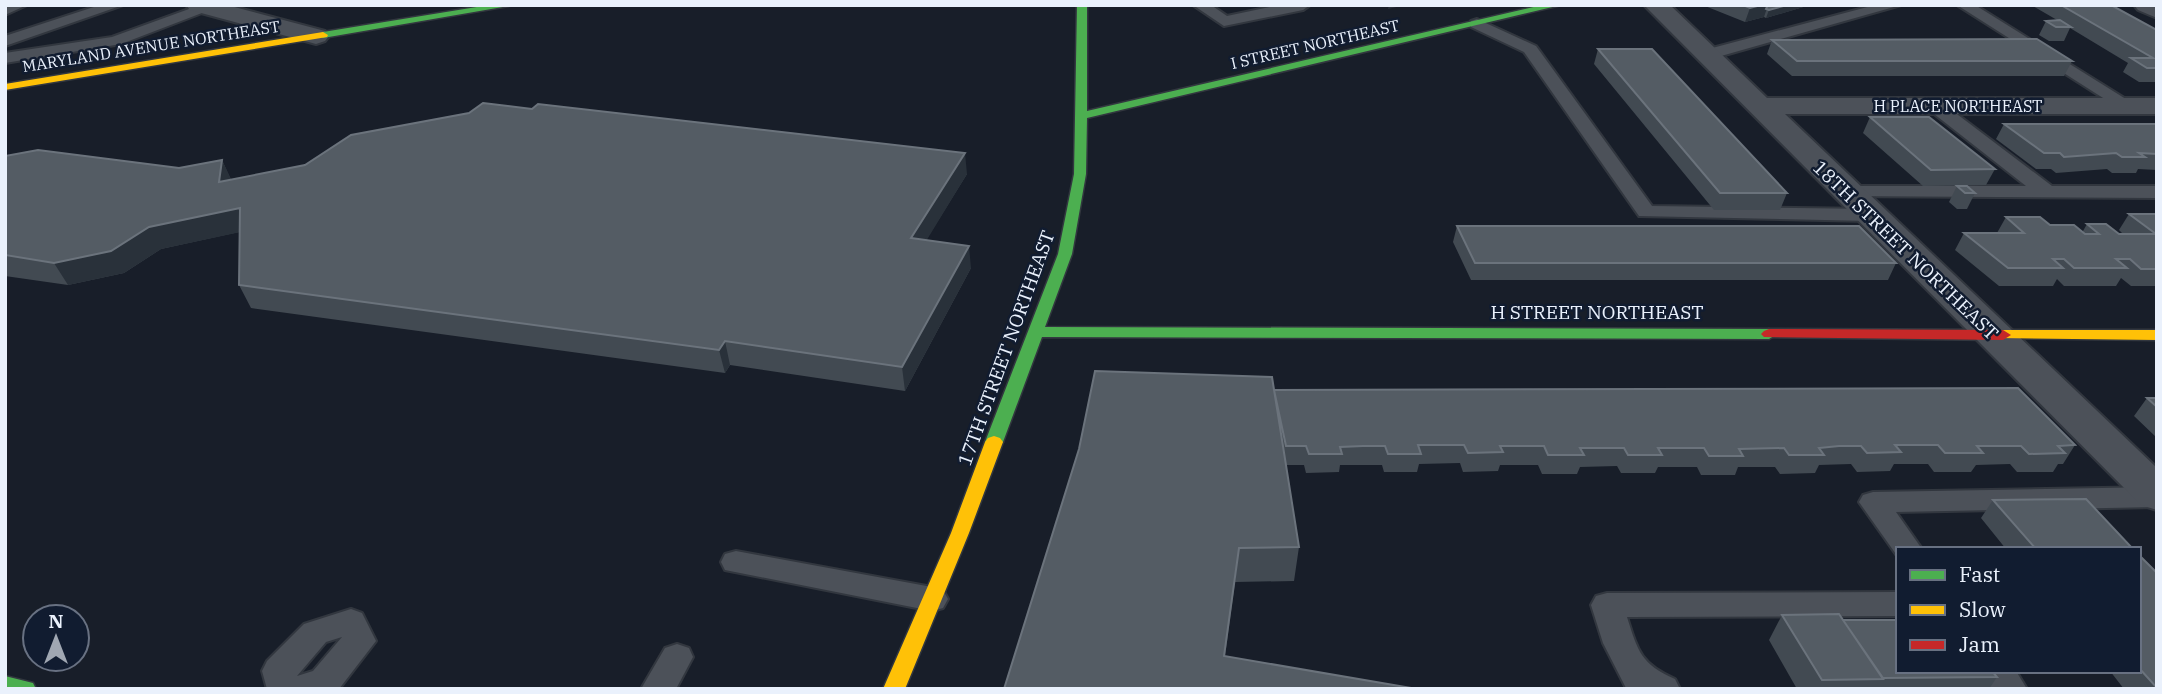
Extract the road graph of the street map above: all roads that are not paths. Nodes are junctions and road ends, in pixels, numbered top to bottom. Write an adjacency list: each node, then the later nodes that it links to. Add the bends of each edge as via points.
1 (20, 5): 13 (lane)
2 (116, 5): 17 (lane)
3 (509, 5): 16 (street, MARYLAND AVENUE NORTHEAST)
4 (1082, 5): 25 (street, 17TH STREET NORTHEAST)
5 (1200, 5): 6 (lane, via 1224,21)
6 (1303, 5)
7 (1556, 5): 15 (street, I STREET NORTHEAST)
8 (1656, 5): 18 (street, 18TH STREET NORTHEAST)
9 (1894, 5): 18 (lane)
10 (1964, 5): 23 (lane)
11 (2146, 5): 14 (street)
12 (203, 7): 16 (street); 19 (lane, via 115,41)
13 (5, 10)
14 (2157, 11)
15 (1477, 24): 25 (street, I STREET NORTHEAST); 28 (lane, via 1530,49 1646,212)
16 (316, 36): 20 (street, MARYLAND AVENUE NORTHEAST)
17 (5, 41)
18 (1707, 55): 21 (street, 18TH STREET NORTHEAST)
19 (5, 58)
20 (5, 88)
21 (1759, 106): 22 (street, H PLACE NORTHEAST); 28 (street, 18TH STREET NORTHEAST)
22 (1936, 106): 23 (street, H PLACE NORTHEAST); 26 (lane)
23 (2128, 106): 24 (street, H PLACE NORTHEAST)
24 (2157, 106)
25 (1082, 116): 29 (street, 17TH STREET NORTHEAST, via 1072,226)
26 (2047, 192): 27 (lane); 28 (lane)
27 (2157, 192)
28 (1859, 203): 30 (street, 18TH STREET NORTHEAST)
29 (1037, 332): 30 (street, H STREET NORTHEAST); 35 (street, 17TH STREET NORTHEAST)
30 (1993, 334): 31 (street, H STREET NORTHEAST); 32 (street, 18TH STREET NORTHEAST)
31 (2157, 335)
32 (2157, 495): 33 (lane, via 1873,502)
33 (1906, 547)
34 (736, 562): 35 (lane)
35 (932, 599): 44 (street, 17TH STREET NORTHEAST)
36 (1896, 604): 45 (lane, via 1607,606 1619,643 1638,678)
37 (677, 657): 43 (lane)
38 (1998, 673): 46 (lane)
39 (5, 685): 40 (street)
40 (24, 689)
41 (284, 689): 42 (lane, via 279,671 315,633 351,622 360,641 325,681)
42 (301, 689)
43 (658, 689)
44 (894, 689)
45 (1662, 689)
46 (2010, 689)

